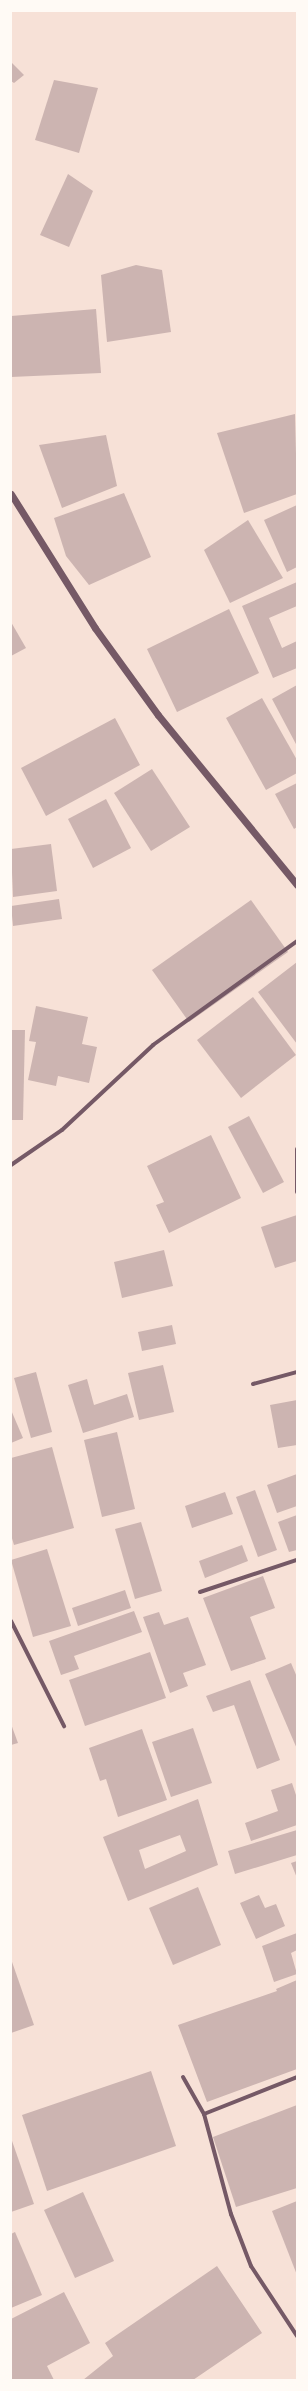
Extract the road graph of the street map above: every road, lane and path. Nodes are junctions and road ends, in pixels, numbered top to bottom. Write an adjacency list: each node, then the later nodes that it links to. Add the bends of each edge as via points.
1 (11, 494): 2 (street, via 95,628 158,715)
2 (297, 885)
3 (297, 941): 5 (street, via 153,1044 62,1130)
4 (297, 1149): 6 (street)
5 (11, 1165)
6 (297, 1192)
7 (297, 1372): 8 (street)
8 (253, 1384)
9 (297, 1560): 10 (street)
10 (200, 1592)
11 (11, 1621): 12 (street)
12 (64, 1726)
13 (183, 2077): 15 (street)
14 (297, 2077): 15 (street)
15 (204, 2114): 16 (street, via 231,2214 251,2266)
16 (297, 2336)

